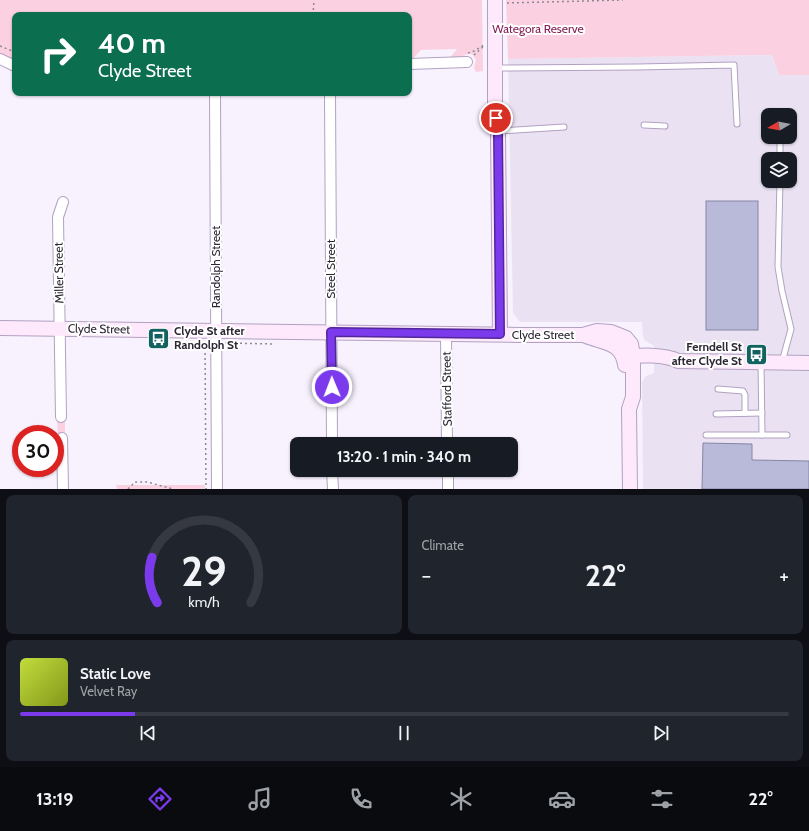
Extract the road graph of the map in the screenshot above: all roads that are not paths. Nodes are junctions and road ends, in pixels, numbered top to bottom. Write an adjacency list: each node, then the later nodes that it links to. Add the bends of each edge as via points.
1 (501, 2): 6 (main road)
2 (464, 58): 4 (street)
3 (0, 60): 5 (street)
4 (412, 64)
5 (12, 65)
6 (495, 68): 9 (lane, via 734,65); 13 (main road)
7 (215, 96): 18 (street, Randolph Street)
8 (330, 96): 19 (street, Steel Street)
9 (737, 124)
10 (644, 125): 11 (lane)
11 (666, 126)
12 (564, 127): 13 (lane)
13 (498, 131): 21 (main road)
14 (780, 188): 24 (lane, via 778,267 791,329)
15 (63, 202): 17 (street, Miller Street, via 58,217)
16 (0, 328): 17 (main road, Clyde Street)
17 (59, 329): 18 (main road, Clyde Street); 30 (street, Miller Street)
18 (216, 330): 19 (main road, Clyde Street); 40 (street, Randolph Street)
19 (331, 332): 20 (main road, Clyde Street); 34 (street, Steel Street)
20 (446, 334): 21 (main road, Clyde Street); 35 (street, Stafford Street)
21 (500, 334): 22 (main road, Clyde Street, via 583,335 614,345)
22 (629, 361): 23 (main road, via 671,365 678,361); 43 (main road, via 625,398 629,409)
23 (761, 362): 24 (main road); 28 (lane)
24 (782, 363): 25 (main road)
25 (809, 363)
26 (718, 389): 27 (lane, via 743,391)
27 (745, 413): 28 (lane); 29 (lane)
28 (762, 413): 32 (lane)
29 (716, 414)
30 (62, 417)
31 (706, 435): 32 (lane)
32 (762, 435): 33 (lane)
33 (787, 435)
34 (332, 437)
35 (447, 437)
36 (63, 477): 39 (street)
37 (332, 477): 41 (street)
38 (448, 477): 42 (street)
39 (63, 489)
40 (218, 489)
41 (333, 489)
42 (448, 489)
43 (630, 489)

